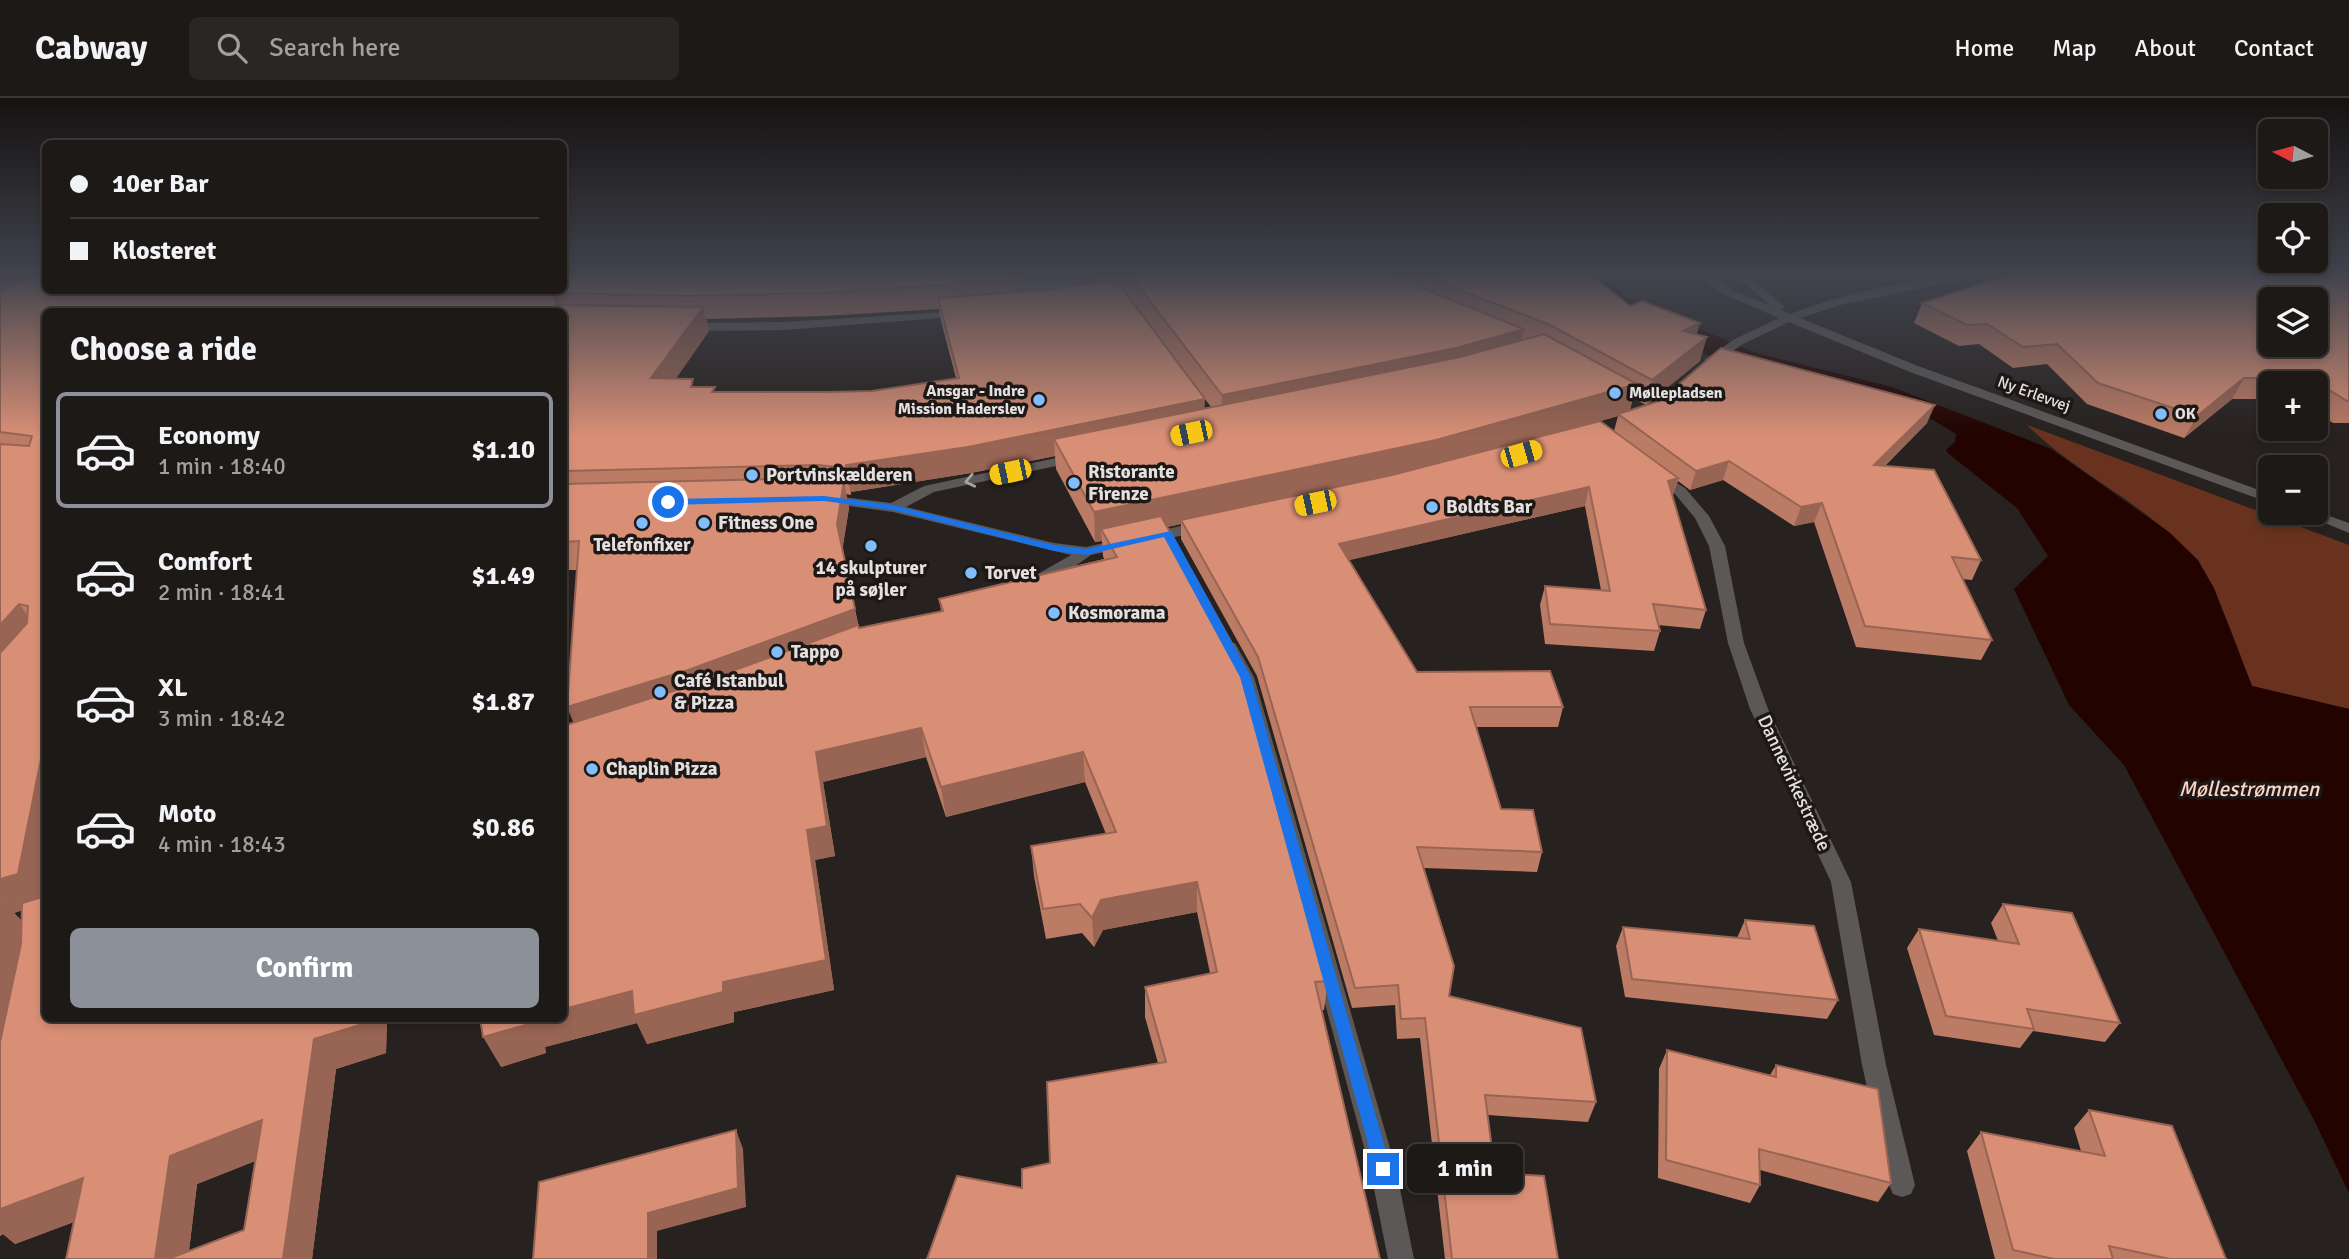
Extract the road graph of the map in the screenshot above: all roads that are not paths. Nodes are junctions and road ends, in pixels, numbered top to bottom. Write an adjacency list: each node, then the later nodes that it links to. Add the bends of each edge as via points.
1 (1765, 328): 3 (street)
2 (1819, 328): 6 (street, Ny Erlevvej, via 1926,374)
3 (1694, 374)
4 (1088, 455): 8 (street, one-way to 8, via 929,489)
5 (1639, 461): 17 (street, Dannevirkestræde, via 1680,491 1702,516 1717,546 1736,643 1759,709 1840,882)
6 (2258, 495)
7 (817, 499): 8 (street)
8 (893, 508): 13 (street)
9 (2328, 520): 11 (street)
10 (1219, 523): 12 (street)
11 (2349, 528)
12 (1167, 533): 13 (street); 14 (street)
13 (1086, 552): 15 (street, via 1055,573)
14 (1180, 557)
15 (1017, 587)
16 (1219, 629): 18 (street, via 1249,690 1383,1169)
17 (1902, 1185)
18 (1401, 1259)

